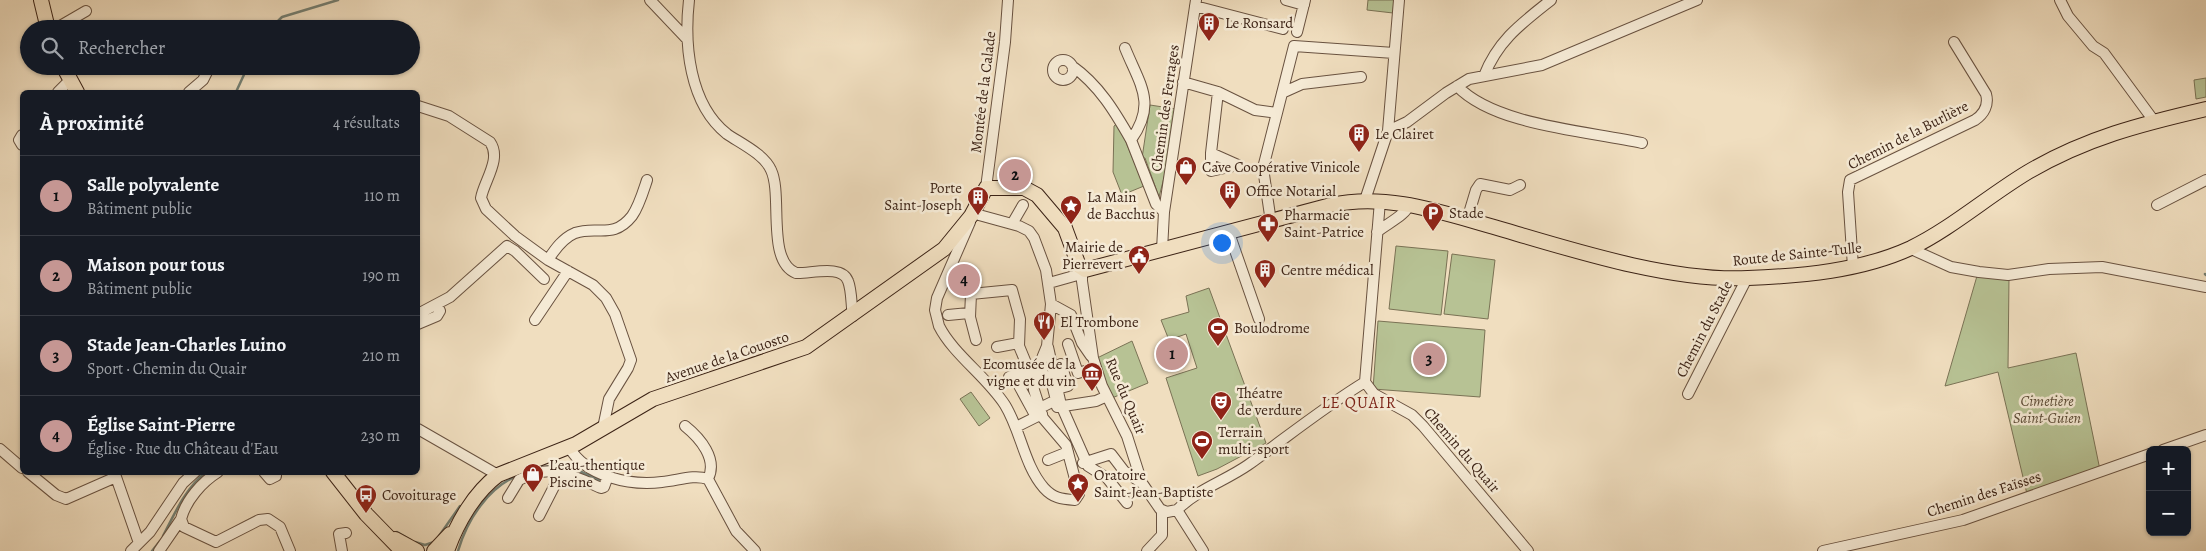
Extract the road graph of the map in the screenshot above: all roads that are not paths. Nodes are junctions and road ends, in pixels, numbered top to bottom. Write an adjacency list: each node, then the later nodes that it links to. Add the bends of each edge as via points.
1 (41, 0): 13 (main road)
2 (650, 0): 17 (street)
3 (689, 0): 17 (street)
4 (1008, 0): 45 (street, Montée de la Calade)
5 (1286, 0): 11 (street)
6 (1400, 0): 20 (street)
7 (1551, 0): 24 (street, via 1504,40)
8 (1697, 0): 24 (street, via 1542,65)
9 (2060, 0): 37 (street, via 2068,16 2093,46 2104,53)
10 (1196, 3): 15 (street); 27 (street, Chemin des Ferrages)
11 (1304, 3): 16 (street)
12 (86, 12): 14 (street)
13 (46, 20)
14 (72, 20)
15 (1283, 29)
16 (1297, 32)
17 (687, 39): 73 (street, via 691,68 703,103 724,131 764,160 772,170 778,244 783,260 796,273 837,272 845,276 849,282)
18 (1954, 42): 61 (street, Chemin de la Burlière, via 1986,94 1985,109 1975,120 1850,180)
19 (1125, 48): 39 (street, via 1145,101 1143,121)
20 (1394, 53): 33 (street, via 1294,46); 38 (street)
21 (1072, 66): 39 (street, via 1095,86)
22 (68, 75): 26 (main road)
23 (206, 75): 31 (street)
24 (1484, 76): 28 (street)
25 (1361, 78): 33 (street, via 1302,84)
26 (70, 80): 29 (street); 30 (main road)
27 (1183, 82): 32 (street); 51 (street, Chemin des Ferrages)
28 (1457, 86): 38 (street, via 1407,122); 40 (street, via 1482,104 1513,117)
29 (60, 90)
30 (76, 90)
31 (191, 90)
32 (1218, 92): 36 (street, via 1255,110); 41 (street)
33 (1282, 93): 36 (street)
34 (420, 107): 60 (street, via 449,116 490,142 494,160 482,193 483,204 515,236)
35 (2206, 109): 37 (main road, Route de Sainte-Tulle)
36 (1278, 113): 54 (street, via 1262,168)
37 (2154, 121): 58 (main road, Route de Sainte-Tulle, via 2112,133 2049,160)
38 (1388, 131): 46 (street)
39 (1131, 140): 51 (street, via 1156,204)
40 (1642, 143)
41 (1211, 153)
42 (648, 180): 60 (street, via 635,211 624,224 610,231 574,234 562,241)
43 (2206, 180): 50 (street)
44 (1520, 185): 53 (street, via 1510,190 1480,184)
45 (986, 188): 52 (main road, Avenue de la Couosto); 63 (main road, via 1024,188 1037,195 1064,228)
46 (1364, 200): 47 (main road, Route de Sainte-Tulle); 54 (main road, Route de Sainte-Tulle, via 1331,205)
47 (1380, 200): 48 (main road, Route de Sainte-Tulle); 56 (street)
48 (1409, 204): 53 (main road, Route de Sainte-Tulle); 56 (street, via 1404,214)
49 (1023, 205): 55 (street)
50 (2157, 205)
51 (1164, 212): 59 (street, Chemin des Ferrages)
52 (975, 215): 55 (street); 73 (main road, Avenue de la Couosto, via 937,255); 94 (street, via 938,292 936,316 941,332 997,395)
53 (1467, 220): 64 (main road, Route de Sainte-Tulle, via 1640,266 1691,275)
54 (1271, 222): 57 (main road, Route de Sainte-Tulle)
55 (1012, 224): 66 (street, via 1025,228 1033,236)
56 (1377, 232): 88 (street)
57 (1228, 233): 59 (main road, Route de Sainte-Tulle); 74 (street)
58 (1909, 248): 61 (main road, Route de Sainte-Tulle); 67 (street, via 1951,267 1979,272 2008,275 2048,269 2102,267)
59 (1162, 250): 63 (main road, Route de Sainte-Tulle)
60 (548, 260): 62 (street)
61 (1853, 267): 64 (main road, Route de Sainte-Tulle)
62 (568, 271): 75 (street); 95 (street, via 593,285 606,298 618,319 631,356 628,368 609,399)
63 (1082, 272): 66 (street); 85 (street, Rue du Quair)
64 (1747, 278): 89 (street, Chemin du Stade)
65 (544, 279): 69 (street, via 507,246)
66 (1049, 283): 68 (street)
67 (2206, 287)
68 (1051, 304): 80 (street); 85 (street, via 1071,315)
69 (437, 306): 70 (street); 76 (street, via 440,310 438,315)
70 (420, 313)
71 (970, 313): 72 (street); 77 (street); 78 (street, via 971,294 1012,291 1020,325)
72 (948, 314)
73 (852, 316): 95 (main road, Avenue de la Couosto, via 806,347 653,399)
74 (1259, 319)
75 (535, 320)
76 (420, 323)
77 (976, 340)
78 (1019, 343): 81 (street); 86 (street)
79 (1068, 344): 82 (street)
80 (1047, 346): 83 (street); 84 (street)
81 (997, 347)
82 (1072, 360): 84 (street); 85 (street, via 1078,373)
83 (1040, 365): 86 (street); 92 (street, via 1044,378 1050,376 1056,400 1042,407)
84 (1056, 366): 91 (street, via 1057,389)
85 (1091, 367): 90 (street, Rue du Quair)
86 (1031, 372): 87 (street); 92 (street); 92 (street, via 1022,374 1024,378 1017,382 1035,415)
87 (1009, 377)
88 (1364, 382): 119 (street, via 1308,418 1248,465 1192,496); 138 (street, Chemin du Quair, via 1374,394 1407,412 1423,426)
89 (1688, 394)
90 (1107, 396): 91 (street, via 1096,401); 116 (street, Rue du Quair, via 1127,436)
91 (1062, 405): 92 (street); 104 (street)
92 (1040, 414): 94 (street); 101 (street, via 1062,439)
93 (685, 426): 115 (street, via 700,439 706,450 712,468)
94 (1016, 427): 101 (street, via 1033,471 1043,486 1056,498 1076,499 1079,494)
95 (603, 428): 99 (main road, Avenue de la Couosto)
96 (420, 429): 113 (street)
97 (2206, 435): 98 (street)
98 (2174, 446)
99 (569, 447): 113 (main road, Avenue de la Couosto); 114 (street, via 577,458)
100 (0, 449): 105 (street)
101 (1068, 452): 103 (street)
102 (2146, 455): 139 (street, Chemin des Faïsses, via 1963,520)
103 (1048, 460)
104 (1084, 462): 116 (street, via 1111,454 1124,470); 118 (street, via 1107,478)
105 (20, 466)
106 (562, 471): 114 (street, via 601,488); 117 (street, via 553,470 523,478 515,484); 121 (street)
107 (32, 475): 108 (street, via 66,499)
108 (115, 475)
109 (117, 475): 126 (street)
110 (192, 475): 126 (street)
111 (214, 475): 122 (street, via 190,499)
112 (335, 475): 124 (main road)
113 (498, 476): 123 (main road, Avenue de la Couosto, via 482,490)
114 (608, 476): 115 (street, via 634,483 660,483 697,476)
115 (708, 479): 135 (street, via 736,531)
116 (1142, 483): 120 (street, Rue du Quair)
117 (508, 498)
118 (1126, 503)
119 (1177, 510): 120 (street); 137 (street)
120 (1162, 511): 136 (street, via 1163,532)
121 (539, 516)
122 (181, 519): 128 (street); 129 (street, via 184,527 216,542 268,518 280,527)
123 (458, 526): 133 (main road, Avenue de la Couosto); 134 (main road, Avenue de la Couosto)
124 (384, 532): 131 (main road); 132 (main road)
125 (346, 533): 130 (street, via 339,534)
126 (139, 543): 127 (street)
127 (131, 551)
128 (159, 551)
129 (290, 551)
130 (342, 551)
131 (402, 551)
132 (417, 551)
133 (434, 551)
134 (447, 551)
135 (755, 551)
136 (1147, 551)
137 (1202, 551)
138 (1528, 551)
139 (1823, 551)

